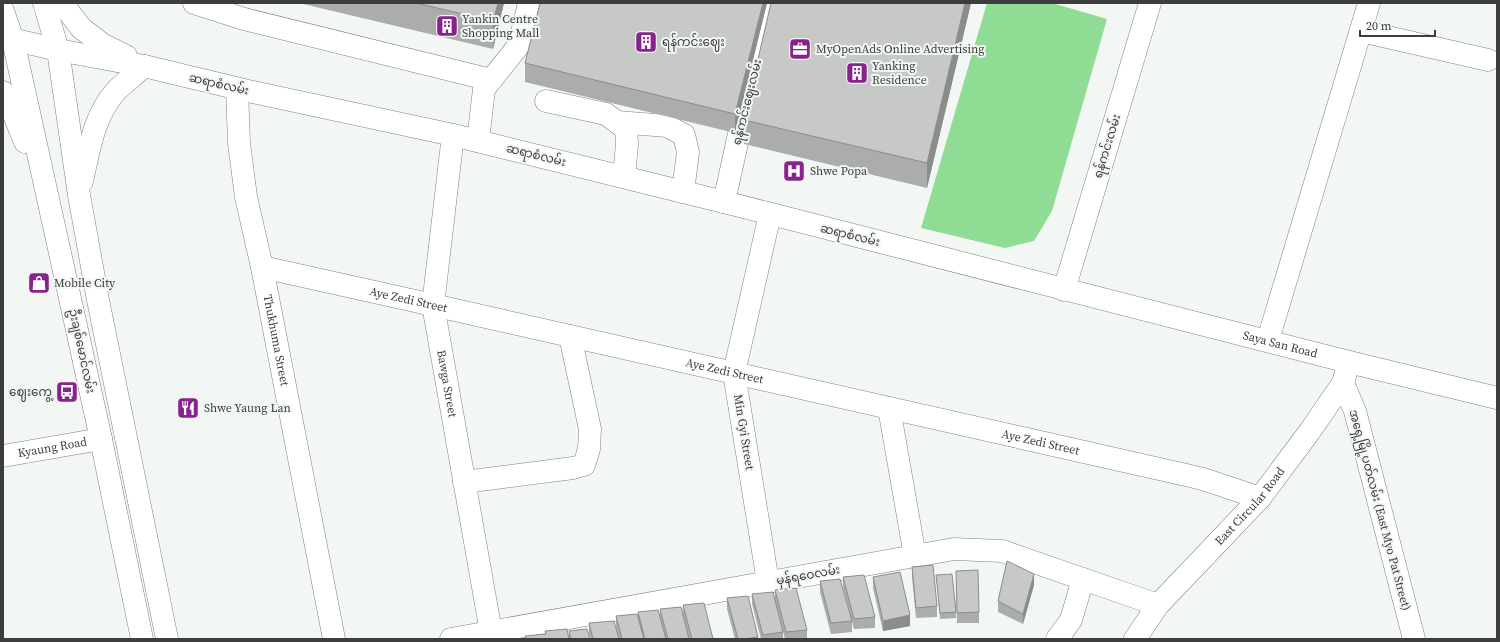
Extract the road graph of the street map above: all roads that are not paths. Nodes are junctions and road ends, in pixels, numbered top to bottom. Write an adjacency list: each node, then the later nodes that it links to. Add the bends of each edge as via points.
1 (44, 3): 11 (street)
2 (62, 3): 13 (street, via 81,28 102,44)
3 (194, 3): 14 (street, via 244,19)
4 (529, 3): 14 (street, via 519,45)
5 (771, 3): 24 (street, ရန်ကင်းဈေးလမ်း)
6 (1150, 3): 28 (street, ရန်ကင်းလမ်း)
7 (1369, 3): 9 (street)
8 (3, 12): 10 (street, ဦးချစ်မောင်လမ်း)
9 (1361, 31): 12 (street); 31 (street)
10 (8, 39): 11 (street, ဆရာစံလမ်း); 25 (street, ဦးချစ်မောင်လမ်း)
11 (58, 50): 13 (street, ဆရာစံလမ်း); 23 (street)
12 (1488, 60)
13 (144, 66): 15 (street, ဆရာစံလမ်း); 23 (street, via 116,92 101,114 91,140)
14 (491, 80): 20 (street, via 484,89)
15 (237, 89): 19 (street, ဆရာစံလမ်း); 27 (street, Thukhuma Street, via 239,142 246,197)
16 (3, 92): 25 (street)
17 (546, 101): 18 (street, via 606,114)
18 (617, 122): 21 (street, via 626,129); 22 (street, via 667,126 684,134 688,152)
19 (453, 135): 20 (street, ဆရာစံလမ်း); 29 (street, Bawga Street)
20 (478, 141): 21 (street, ဆရာစံလမ်း)
21 (624, 177): 22 (street, ဆရာစံလမ်း)
22 (683, 192): 24 (street, ဆရာစံလမ်း)
23 (79, 195): 47 (street)
24 (724, 202): 26 (street, ဆရာစံလမ်း)
25 (49, 204): 37 (street, ဦးချစ်မောင်လမ်း)
26 (770, 214): 28 (street, ဆရာစံလမ်း); 33 (street, Min Gyi Street)
27 (262, 267): 29 (street, Aye Zedi Street); 48 (street, Thukhuma Street)
28 (1064, 290): 31 (street, Saya San Road)
29 (433, 305): 30 (street, Aye Zedi Street); 39 (street, Bawga Street)
30 (570, 336): 33 (street, Aye Zedi Street); 39 (street, via 590,429 589,449 584,465)
31 (1268, 340): 32 (street, Saya San Road)
32 (1349, 362): 34 (street, East Circular Road); 35 (street, Saya San Road)
33 (734, 373): 36 (street, Aye Zedi Street); 43 (street, Min Gyi Street)
34 (1343, 383): 40 (street, East Circular Road); 52 (street, အရှေ့မြို့ပတ်လမ်း (East Myo Pat Street), via 1355,411)
35 (1497, 398)
36 (889, 408): 40 (street, Aye Zedi Street, via 1186,475); 41 (street)
37 (101, 439): 38 (street, Kyaung Road); 46 (street, ဦးချစ်မောင်လမ်း)
38 (3, 456)
39 (464, 482): 45 (street, Bawga Street)
40 (1260, 498): 44 (street, East Circular Road)
41 (915, 556): 42 (street, မှန်ရဝေလမ်း, via 954,549 1002,551); 43 (street, မှန်ရဝေလမ်း)
42 (1083, 579): 44 (street, မှန်ရဝေလမ်း); 50 (street, via 1071,620)
43 (768, 582): 45 (street, မှန်ရဝေလမ်း)
44 (1158, 605): 51 (street, East Circular Road)
45 (491, 632): 49 (street, မှန်ရဝေလမ်း)
46 (142, 639)
47 (167, 639)
48 (334, 639)
49 (451, 639)
50 (1057, 639)
51 (1135, 639)
52 (1414, 639)

